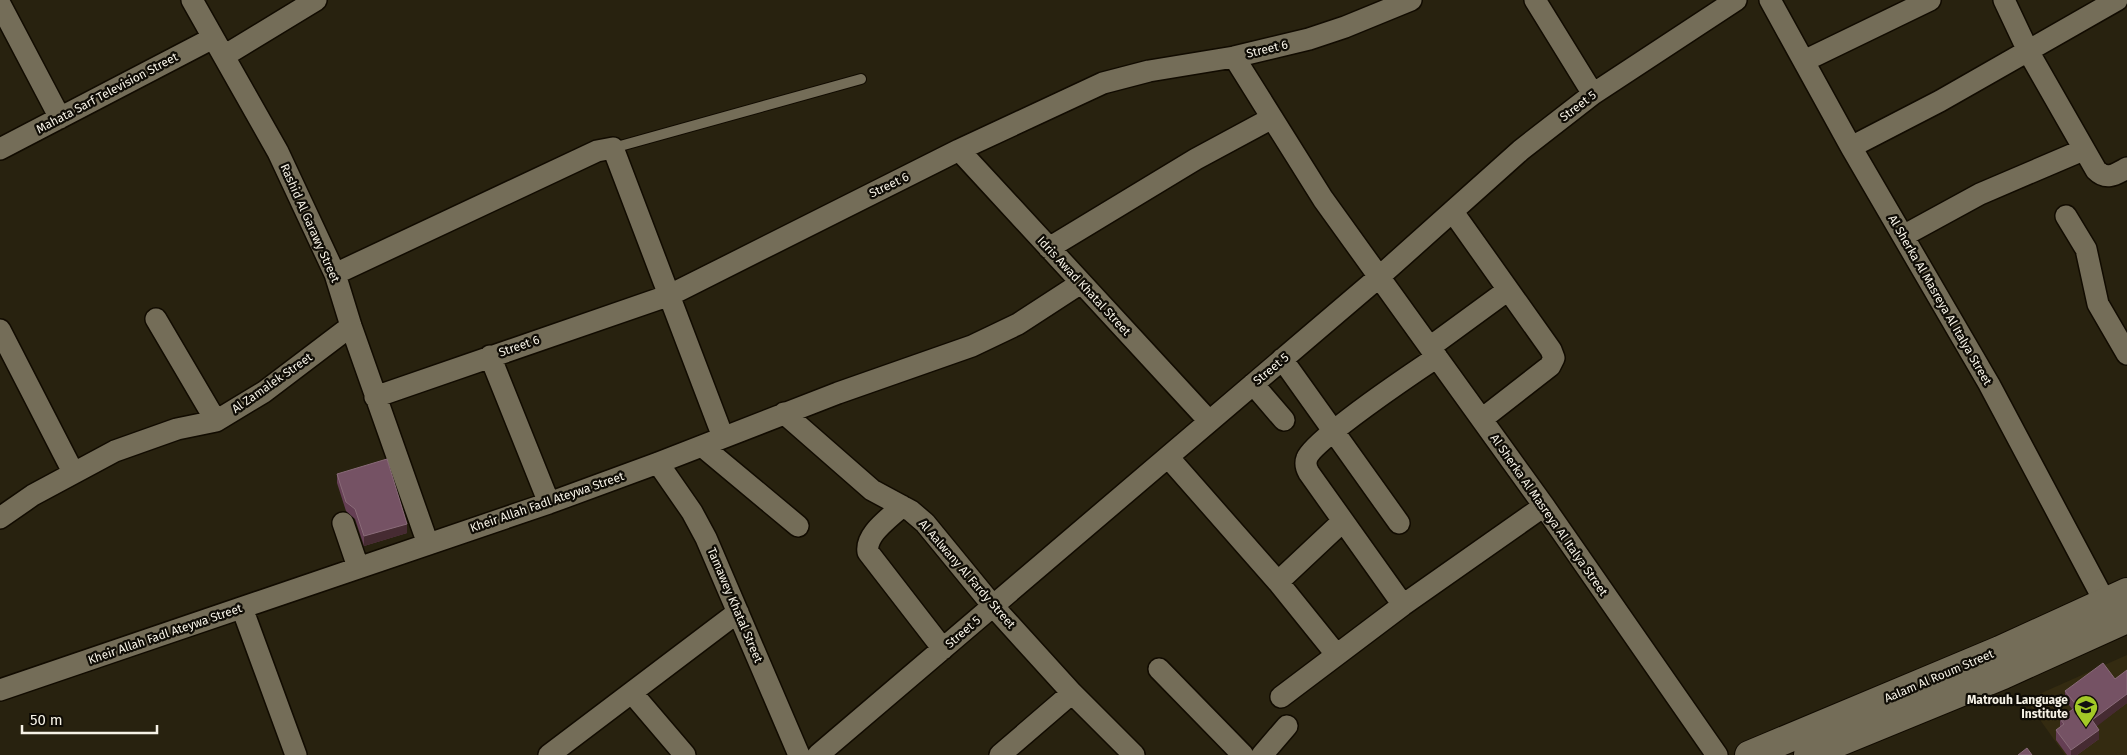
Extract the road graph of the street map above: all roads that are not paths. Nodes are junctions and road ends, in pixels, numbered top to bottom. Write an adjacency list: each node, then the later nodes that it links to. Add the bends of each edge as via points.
1 (192, 0): 11 (street, Rashid Al Garawy Street)
2 (316, 0): 13 (street)
3 (1410, 0): 14 (street, Street 6, via 1309,39)
4 (1535, 0): 17 (street)
5 (1736, 0): 17 (street, Street 5)
6 (1770, 0): 15 (street, Al Sherka Al Masreya Al Italya Street)
7 (1930, 0): 15 (street)
8 (2004, 0): 12 (street)
9 (2117, 0): 12 (street)
10 (0, 4): 18 (street)
11 (213, 38): 13 (street, Rashid Al Garawy Street); 18 (street, Mahata Sarf Television Street)
12 (2028, 51): 20 (street); 24 (street)
13 (224, 56): 30 (street, Rashid Al Garawy Street, via 278,152)
14 (1234, 56): 19 (street, Al Sherka Al Masreya Al Italya Street); 23 (street, Street 6, via 1103,82)
15 (1804, 61): 20 (street, Al Sherka Al Masreya Al Italya Street)
16 (860, 79): 21 (lane)
17 (1593, 94): 26 (street, Street 5, via 1521,150)
18 (60, 118): 22 (street, Mahata Sarf Television Street)
19 (1272, 118): 29 (street, via 1188,164); 31 (street, Al Sherka Al Masreya Al Italya Street)
20 (1851, 147): 28 (street, Al Sherka Al Masreya Al Italya Street)
21 (613, 148): 30 (street, via 597,151); 34 (street)
22 (0, 149)
23 (959, 150): 29 (street, Idris Awad Khatal Street); 34 (street, Street 6)
24 (2083, 150): 25 (street, via 2100,174 2105,176); 28 (street, via 1980,194)
25 (2121, 171)
26 (1453, 212): 31 (street, Street 5); 33 (street)
27 (2066, 216): 39 (street, via 2086,249 2098,304)
28 (1903, 236): 66 (street, Al Sherka Al Masreya Al Italya Street)
29 (1049, 248): 32 (street, Idris Awad Khatal Street)
30 (335, 274): 36 (street, Rashid Al Garawy Street)
31 (1379, 277): 38 (street, Al Sherka Al Masreya Al Italya Street); 41 (street, Street 5)
32 (1081, 283): 44 (street, Kheir Allah Fadl Ateywa Street, via 995,336); 48 (street, Idris Awad Khatal Street)
33 (1508, 290): 38 (street); 45 (street, via 1554,358 1550,366)
34 (670, 295): 40 (street, Street 6); 50 (street)
35 (156, 319): 47 (street)
36 (351, 326): 43 (street, Rashid Al Garawy Street); 47 (street, Al Zamalek Street, via 264,392)
37 (0, 330): 54 (street)
38 (1433, 352): 45 (street, Al Sherka Al Masreya Al Italya Street); 49 (street)
39 (2127, 354)
40 (490, 356): 43 (street, Street 6); 55 (street)
41 (1282, 359): 42 (street, Street 5); 49 (street)
42 (1253, 384): 46 (street); 48 (street, Street 5)
43 (375, 396): 63 (street, Rashid Al Garawy Street)
44 (784, 413): 50 (street, Kheir Allah Fadl Ateywa Street); 56 (street, Al Aalwany Al Fardy Street, via 872,490)
45 (1482, 419): 57 (street, Al Sherka Al Masreya Al Italya Street)
46 (1284, 420)
47 (216, 421): 54 (street, Al Zamalek Street, via 149,438)
48 (1209, 421): 52 (street, Street 5)
49 (1334, 432): 59 (street, via 1309,454 1306,464); 61 (street)
50 (723, 436): 51 (street, Kheir Allah Fadl Ateywa Street)
51 (702, 446): 53 (street, Kheir Allah Fadl Ateywa Street); 62 (street)
52 (1168, 457): 65 (street); 68 (street, Street 5)
53 (658, 463): 55 (street, Kheir Allah Fadl Ateywa Street); 70 (street, Tamawey Khatal Street, via 706,538)
54 (73, 472): 58 (street, Al Zamalek Street)
55 (549, 502): 63 (street, Kheir Allah Fadl Ateywa Street)
56 (902, 506): 68 (street, Al Aalwany Al Fardy Street, via 925,523); 72 (street, via 871,537 868,552)
57 (1544, 506): 67 (street); 89 (street, Al Sherka Al Masreya Al Italya Street)
58 (0, 518)
59 (1343, 521): 65 (street); 67 (street)
60 (343, 523): 64 (street)
61 (1399, 523)
62 (798, 526)
63 (428, 544): 64 (street, Kheir Allah Fadl Ateywa Street)
64 (358, 567): 69 (street, Kheir Allah Fadl Ateywa Street)
65 (1278, 582): 73 (street)
66 (2116, 597): 90 (street, Aalam Al Roum Street, via 2000,650)
67 (1403, 605): 73 (street)
68 (992, 606): 72 (street, Street 5); 77 (street, Al Aalwany Al Fardy Street)
69 (242, 608): 75 (street, Kheir Allah Fadl Ateywa Street); 81 (street)
70 (738, 612): 76 (street); 84 (street, Tamawey Khatal Street)
71 (2127, 620): 80 (street, Aalam Al Roum Street)
72 (943, 649): 85 (street, Street 5)
73 (1336, 654): 78 (street)
74 (1158, 669): 88 (street)
75 (3, 682)
76 (632, 692): 82 (street); 83 (street)
77 (1072, 692): 86 (street); 87 (street, Al Aalwany Al Fardy Street)
78 (1281, 697)
79 (1287, 726): 88 (street)
80 (1846, 748): 91 (street, Aalam Al Roum Street)
81 (296, 755)
82 (549, 755)
83 (686, 755)
84 (799, 755)
85 (818, 755)
86 (1000, 755)
87 (1134, 755)
88 (1259, 755)
89 (1717, 755)
90 (1749, 755)
91 (1808, 755)

